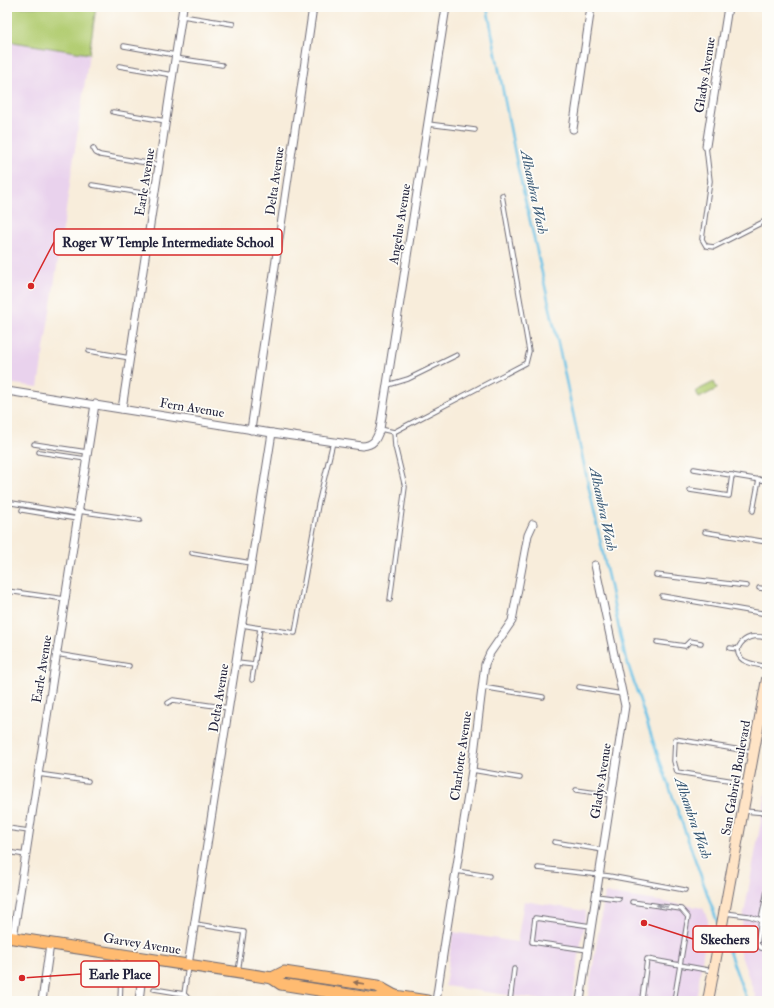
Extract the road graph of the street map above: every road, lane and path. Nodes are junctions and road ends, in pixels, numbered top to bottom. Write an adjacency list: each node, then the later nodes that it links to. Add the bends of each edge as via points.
1 (183, 7): 6 (street, Earle Avenue)
2 (314, 7): 33 (street, Delta Avenue)
3 (446, 7): 15 (street, Angelus Avenue)
4 (591, 7): 16 (street)
5 (728, 7): 18 (street, Gladys Avenue)
6 (182, 16): 7 (lane); 9 (street, Earle Avenue)
7 (233, 24)
8 (124, 46): 9 (lane)
9 (176, 56): 10 (lane); 12 (street, Earle Avenue)
10 (222, 65)
11 (118, 66): 12 (lane)
12 (173, 75): 14 (street, Earle Avenue)
13 (113, 112): 14 (lane)
14 (166, 121): 20 (street, Earle Avenue)
15 (428, 124): 17 (lane); 28 (street, Angelus Avenue)
16 (573, 129)
17 (475, 130)
18 (706, 146): 24 (lane, via 710,181 702,239 706,246 714,247)
19 (93, 148): 20 (lane, via 100,155)
20 (159, 165): 22 (street, Earle Avenue)
21 (92, 185): 22 (lane)
22 (155, 195): 27 (street, Earle Avenue)
23 (502, 195): 34 (lane, via 529,351 526,363)
24 (767, 220)
25 (89, 351): 27 (lane)
26 (457, 355): 28 (lane, via 408,379)
27 (130, 358): 31 (street, Earle Avenue)
28 (386, 386): 32 (street, Angelus Avenue)
29 (7, 391): 30 (street, Fern Avenue)
30 (95, 404): 31 (street, Fern Avenue); 40 (street, Earle Avenue)
31 (122, 409): 33 (street, Fern Avenue)
32 (380, 429): 34 (lane); 37 (street, Angelus Avenue)
33 (250, 430): 35 (street, Fern Avenue)
34 (394, 432): 64 (lane, via 405,487)
35 (272, 434): 36 (street, Fern Avenue); 55 (street, Delta Avenue)
36 (333, 442): 37 (street, Fern Avenue, via 362,446); 67 (lane, via 318,505 295,633)
37 (373, 443)
38 (34, 444): 40 (lane)
39 (39, 452): 40 (lane)
40 (86, 455): 49 (street, Earle Avenue)
41 (694, 469): 42 (lane)
42 (732, 475): 43 (lane); 45 (lane, via 729,496)
43 (759, 479): 44 (lane); 48 (lane)
44 (767, 481)
45 (690, 490)
46 (12, 503): 49 (lane)
47 (22, 510): 49 (lane)
48 (753, 511)
49 (78, 514): 50 (lane); 63 (street, Earle Avenue)
50 (140, 520)
51 (533, 524): 80 (street, Charlotte Avenue, via 528,535 512,621 490,653 485,664)
52 (705, 532): 53 (lane)
53 (767, 542)
54 (192, 553): 55 (lane)
55 (252, 563): 66 (street, Delta Avenue)
56 (595, 565): 82 (street, Gladys Avenue)
57 (656, 574): 58 (lane)
58 (747, 586)
59 (759, 588): 60 (lane)
60 (767, 589)
61 (7, 591): 63 (lane)
62 (662, 596): 65 (lane)
63 (65, 599): 73 (street, Earle Avenue)
64 (390, 600)
65 (767, 614)
66 (242, 625): 67 (lane); 74 (street, Delta Avenue)
67 (260, 628): 75 (lane)
68 (767, 638): 72 (lane, via 752,637 742,642)
69 (657, 642): 70 (lane, via 685,646 690,641)
70 (701, 643)
71 (730, 648): 72 (lane)
72 (738, 649): 77 (lane, via 742,659)
73 (56, 654): 76 (lane); 89 (street, Earle Avenue)
74 (236, 663): 75 (lane); 86 (street, Delta Avenue)
75 (254, 665): 79 (lane)
76 (129, 666)
77 (767, 667)
78 (767, 678): 85 (main road, San Gabriel Boulevard)
79 (252, 680)
80 (482, 687): 83 (lane); 88 (street, Charlotte Avenue)
81 (579, 687): 82 (lane)
82 (623, 694): 94 (street, Gladys Avenue, via 625,706)
83 (543, 696)
84 (168, 703): 86 (lane, via 173,700)
85 (765, 704): 87 (main road, San Gabriel Boulevard)
86 (230, 708): 115 (street, Delta Avenue)
87 (754, 752): 92 (main road, San Gabriel Boulevard); 92 (lane, via 674,739 674,762 677,772)
88 (472, 770): 90 (lane); 104 (street, Charlotte Avenue)
89 (38, 774): 91 (lane); 98 (street, Earle Avenue)
90 (520, 778)
91 (88, 781)
92 (748, 783): 95 (main road, San Gabriel Boulevard)
93 (576, 790): 94 (lane)
94 (611, 795): 100 (street, Gladys Avenue)
95 (743, 810): 96 (lane); 112 (main road, San Gabriel Boulevard)
96 (767, 813)
97 (7, 828): 98 (lane)
98 (29, 831): 102 (street, Earle Avenue)
99 (554, 842): 100 (lane)
100 (603, 850): 106 (street, Gladys Avenue)
101 (7, 852): 102 (lane)
102 (26, 855): 117 (street, Earle Avenue)
103 (538, 868): 106 (lane)
104 (456, 870): 105 (lane); 139 (street, Charlotte Avenue)
105 (489, 876)
106 (599, 876): 107 (lane); 109 (street, Gladys Avenue)
107 (685, 890)
108 (767, 891): 113 (lane)
109 (596, 896): 110 (lane); 116 (street, Gladys Avenue)
110 (619, 900)
111 (632, 902): 124 (lane, one-way to 111, via 688,917 681,909)
112 (724, 911): 113 (lane); 126 (main road, San Gabriel Boulevard)
113 (761, 920): 114 (lane); 119 (lane, via 757,944)
114 (767, 921)
115 (196, 924): 123 (street, Delta Avenue); 127 (lane, via 244,932)
116 (591, 926): 120 (street, Gladys Avenue); 120 (lane, via 535,918 532,942)
117 (10, 937): 118 (main road, Garvey Avenue)
118 (50, 944): 121 (main road, Garvey Avenue); 134 (street)
119 (767, 949)
120 (588, 950): 141 (street, Gladys Avenue)
121 (123, 955): 122 (main road, Garvey Avenue); 135 (lane)
122 (144, 958): 123 (main road, Garvey Avenue); 136 (street)
123 (188, 965): 127 (main road, Garvey Avenue); 130 (lane)
124 (680, 965): 126 (lane); 133 (lane, via 647,959); 143 (lane)
125 (514, 969): 140 (lane)
126 (714, 971): 144 (main road, San Gabriel Boulevard)
127 (238, 973): 128 (main road, Garvey Avenue)
128 (272, 978): 131 (main road, Garvey Avenue, one-way to 128, via 377,986 300,974 284,972); 132 (main road, Garvey Avenue, via 281,984)
129 (154, 989): 130 (lane)
130 (184, 994): 137 (lane)
131 (395, 996): 132 (main road, Garvey Avenue); 138 (main road, Garvey Avenue)
132 (362, 999)
133 (642, 1000): 142 (lane)
134 (42, 1001)
135 (120, 1001)
136 (139, 1001)
137 (193, 1001)
138 (424, 1001)
139 (436, 1001)
140 (510, 1001)
141 (580, 1001)
142 (653, 1001)
143 (674, 1001)
144 (708, 1001)

